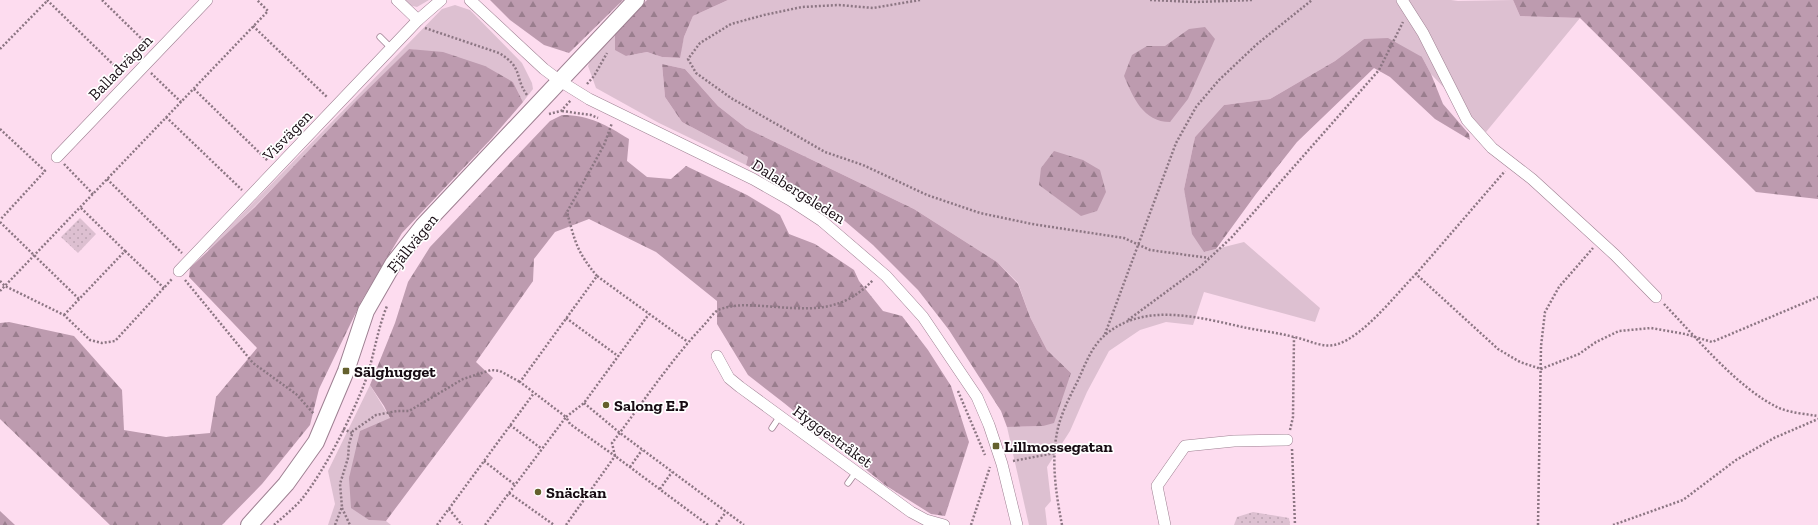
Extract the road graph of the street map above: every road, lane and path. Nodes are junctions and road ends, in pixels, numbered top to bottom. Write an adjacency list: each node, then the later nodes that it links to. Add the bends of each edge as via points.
1 (47, 0): 20 (path); 23 (path)
2 (102, 0): 21 (path)
3 (207, 0): 21 (street, Balladvägen)
4 (257, 0): 16 (path, via 268,11)
5 (397, 0): 15 (street)
6 (441, 0): 15 (street, Visvägen)
7 (470, 0): 24 (street, Dalabergsleden)
8 (636, 0): 24 (street, Fjällvägen)
9 (920, 0): 45 (path, via 873,8 839,5 802,7 764,15 731,24 700,43 688,59 696,73 731,98 818,148 863,165 927,195 980,213 1124,238)
10 (1150, 0): 11 (path)
11 (1254, 0)
12 (1312, 0): 45 (path, via 1256,45 1219,80 1196,107 1176,143)
13 (1402, 0): 14 (street)
14 (1409, 12): 36 (street, via 1423,33 1467,120 1492,148); 48 (path, via 1379,70 1232,237)
15 (418, 20): 18 (street, Visvägen); 28 (path, via 426,29 499,53 509,59 516,67 524,92)
16 (253, 26): 25 (path); 29 (path)
17 (380, 37): 18 (lane)
18 (391, 48): 29 (street, Visvägen)
19 (610, 48): 26 (path, via 594,76)
20 (0, 49)
21 (156, 53): 22 (street, Balladvägen)
22 (144, 66): 23 (street, Balladvägen); 27 (path)
23 (130, 81): 35 (street, Balladvägen)
24 (560, 81): 26 (street, Dalabergsleden); 28 (street, Fjällvägen)
25 (194, 89): 27 (path); 37 (path)
26 (578, 93): 30 (path); 95 (street, Dalabergsleden, via 753,178 822,221 858,250 923,317 947,352 982,408)
27 (181, 102): 31 (path)
28 (537, 105): 30 (path, via 548,114); 81 (street, Fjällvägen, via 423,226 393,264 366,311)
29 (336, 106): 37 (street, Visvägen)
30 (561, 111): 32 (path, via 591,115)
31 (166, 117): 39 (path); 41 (path)
32 (612, 123): 33 (path); 53 (path, via 604,146 567,212 575,244 583,260)
33 (618, 126)
34 (0, 130): 38 (path)
35 (57, 157): 38 (path); 40 (path)
36 (1512, 163): 44 (street); 52 (path)
37 (276, 169): 41 (street, Visvägen)
38 (45, 172): 43 (path)
39 (107, 179): 40 (path); 49 (path)
40 (93, 194): 42 (path)
41 (250, 197): 49 (street, Visvägen)
42 (80, 207): 46 (path); 47 (path)
43 (0, 221): 47 (path)
44 (1600, 240): 60 (street); 73 (path, via 1559,287 1545,312)
45 (1138, 244): 48 (path, via 1150,250); 68 (path)
46 (125, 251): 58 (path); 62 (path)
47 (34, 256): 57 (path); 62 (path)
48 (1209, 258): 67 (path)
49 (190, 260): 50 (street, Visvägen)
50 (179, 271): 58 (path); 81 (path, via 253,363 296,394 316,417)
51 (868, 274): 54 (path)
52 (1416, 274): 67 (path, via 1360,332 1338,344 1322,346 1294,337 1188,315 1160,314); 73 (path, via 1498,349 1520,362)
53 (597, 276): 64 (path); 66 (path)
54 (874, 280): 56 (path); 70 (path, via 850,299 831,306 802,310 743,305 717,311)
55 (0, 281): 57 (path)
56 (879, 284)
57 (5, 286): 59 (path); 65 (path)
58 (164, 288): 65 (path, via 115,341 108,343 90,340)
59 (0, 291)
60 (1656, 297): 69 (path)
61 (1818, 297): 69 (path, via 1712,342)
62 (79, 299): 65 (path)
63 (388, 302): 84 (path, via 380,321 364,383)
64 (649, 314): 70 (path); 71 (path)
65 (64, 315)
66 (566, 318): 71 (path); 74 (path)
67 (1126, 322): 68 (path)
68 (1105, 335): 90 (path, via 1097,343 1083,369 1062,416)
69 (1696, 337): 73 (path, via 1651,328 1619,331 1579,354); 80 (path, via 1756,396 1781,408)
70 (688, 342): 85 (path)
71 (618, 356): 77 (path)
72 (717, 356): 78 (street, Hyggestråket, via 729,378)
73 (1540, 369): 124 (path)
74 (520, 382): 76 (path); 86 (path, via 500,371 491,370 463,379 409,411 376,415)
75 (956, 387): 92 (path)
76 (534, 393): 79 (path); 82 (path)
77 (584, 403): 79 (path); 85 (path)
78 (780, 416): 83 (lane); 99 (street, Hyggestråket)
79 (566, 417): 88 (path); 91 (path, via 570,424)
80 (1818, 418): 125 (path, via 1774,438 1736,460 1683,500)
81 (326, 421): 107 (street, Fjällvägen, via 304,460)
82 (510, 425): 88 (path); 93 (path)
83 (772, 428)
84 (343, 429): 86 (path); 108 (path, via 301,499)
85 (620, 433): 89 (path); 91 (path, via 612,443)
86 (352, 434): 104 (path, via 340,484)
87 (1287, 440): 123 (street, via 1234,441 1185,446 1157,486)
88 (542, 449): 101 (path)
89 (642, 450): 96 (path); 98 (path)
90 (1055, 453): 95 (path); 122 (path, via 1055,489)
91 (615, 456): 96 (path); 115 (path)
92 (987, 458)
93 (484, 461): 101 (path); 105 (path)
94 (988, 462): 97 (path)
95 (1002, 464): 97 (path); 121 (street, Dalabergsleden)
96 (630, 467): 102 (path)
97 (990, 467): 120 (path)
98 (672, 472): 102 (path); 106 (path)
99 (856, 472): 100 (lane); 119 (street, Hyggestråket, via 911,512)
100 (848, 483)
101 (515, 485): 103 (path)
102 (660, 489): 116 (path)
103 (509, 493): 113 (path); 114 (path)
104 (342, 507): 109 (path); 110 (path)
105 (449, 509): 111 (path); 112 (path)
106 (726, 512): 117 (path); 118 (path)
107 (249, 525)
108 (274, 525)
109 (335, 525)
110 (350, 525)
111 (437, 525)
112 (462, 525)
113 (485, 525)
114 (554, 525)
115 (566, 525)
116 (708, 525)
117 (716, 525)
118 (744, 525)
119 (944, 525)
120 (970, 525)
121 (1017, 525)
122 (1062, 525)
123 (1165, 525)
124 (1538, 525)
125 (1613, 525)

